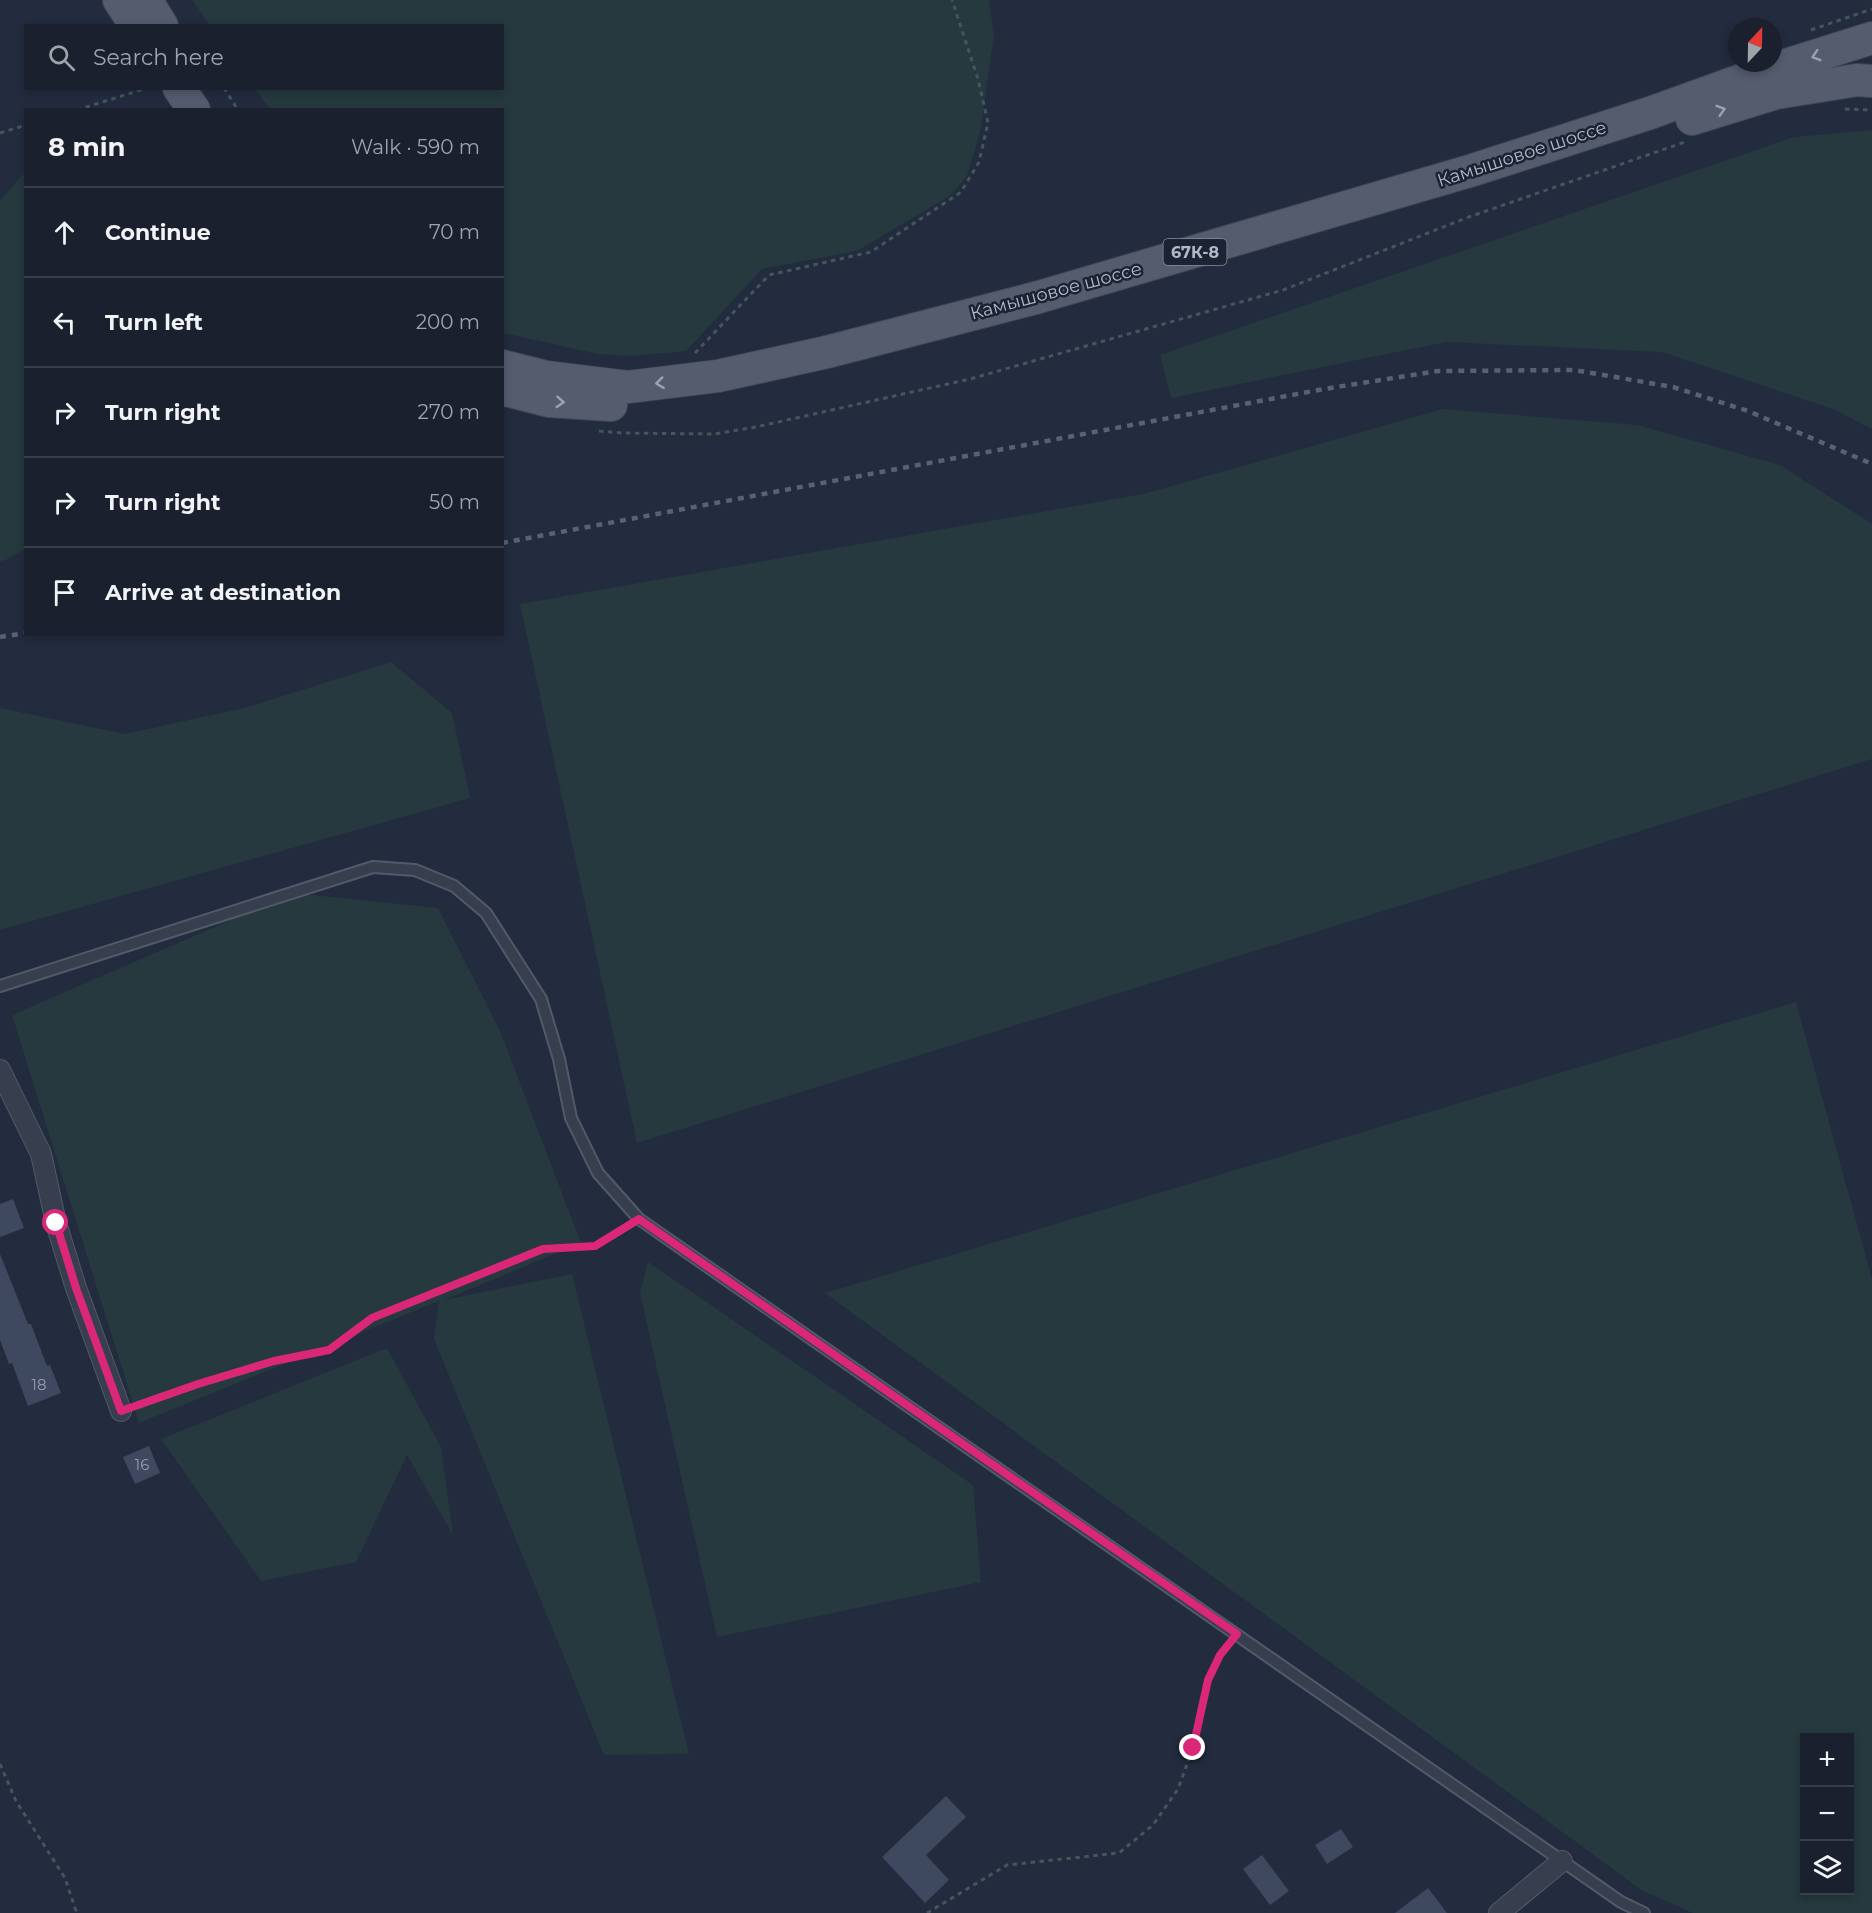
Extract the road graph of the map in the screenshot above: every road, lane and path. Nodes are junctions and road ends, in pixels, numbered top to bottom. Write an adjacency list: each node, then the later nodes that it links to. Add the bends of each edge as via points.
1 (119, 0): 4 (main road)
2 (146, 0): 5 (main road)
3 (952, 0): 21 (path, via 988,123 979,162 962,192 871,252 769,275)
4 (135, 24)
5 (161, 24)
6 (1872, 38): 22 (main road, Камышовое шоссе / 67К-8, one-way to 22, via 1440,180 1051,294 827,352 718,376 628,387 546,377)
7 (1872, 81): 23 (main road, Камышовое шоссе / 67К-8, one-way to 7, via 549,401 642,407 723,395 1091,303 1284,247 1776,93)
8 (141, 90): 12 (path)
9 (180, 90): 13 (main road)
10 (204, 90): 14 (main road)
11 (225, 90): 15 (path)
12 (83, 108)
13 (193, 108)
14 (216, 108)
15 (237, 108)
16 (1842, 109): 17 (path)
17 (1872, 110)
18 (24, 126): 19 (path)
19 (0, 133)
20 (1687, 142): 24 (path, via 1466,218 1283,290 970,379 714,434)
21 (689, 360)
22 (504, 366)
23 (504, 390)
24 (599, 431)
25 (0, 986): 27 (lane, via 373,867 415,870 454,885 486,913 541,999 560,1059 571,1118 598,1173)
26 (0, 1070): 28 (street, via 41,1154 72,1277)
27 (639, 1219): 28 (path, via 595,1246 543,1249 372,1318 329,1350 274,1361); 29 (lane)
28 (121, 1411)
29 (1237, 1634): 31 (lane); 33 (path, via 1220,1655 1208,1680 1193,1748 1178,1790 1153,1825 1119,1853 1007,1865)
30 (0, 1764): 32 (path, via 16,1801 65,1878)
31 (1562, 1861): 34 (street); 35 (lane, via 1621,1902)
32 (75, 1913)
33 (927, 1913)
34 (1499, 1913)
35 (1644, 1913)

